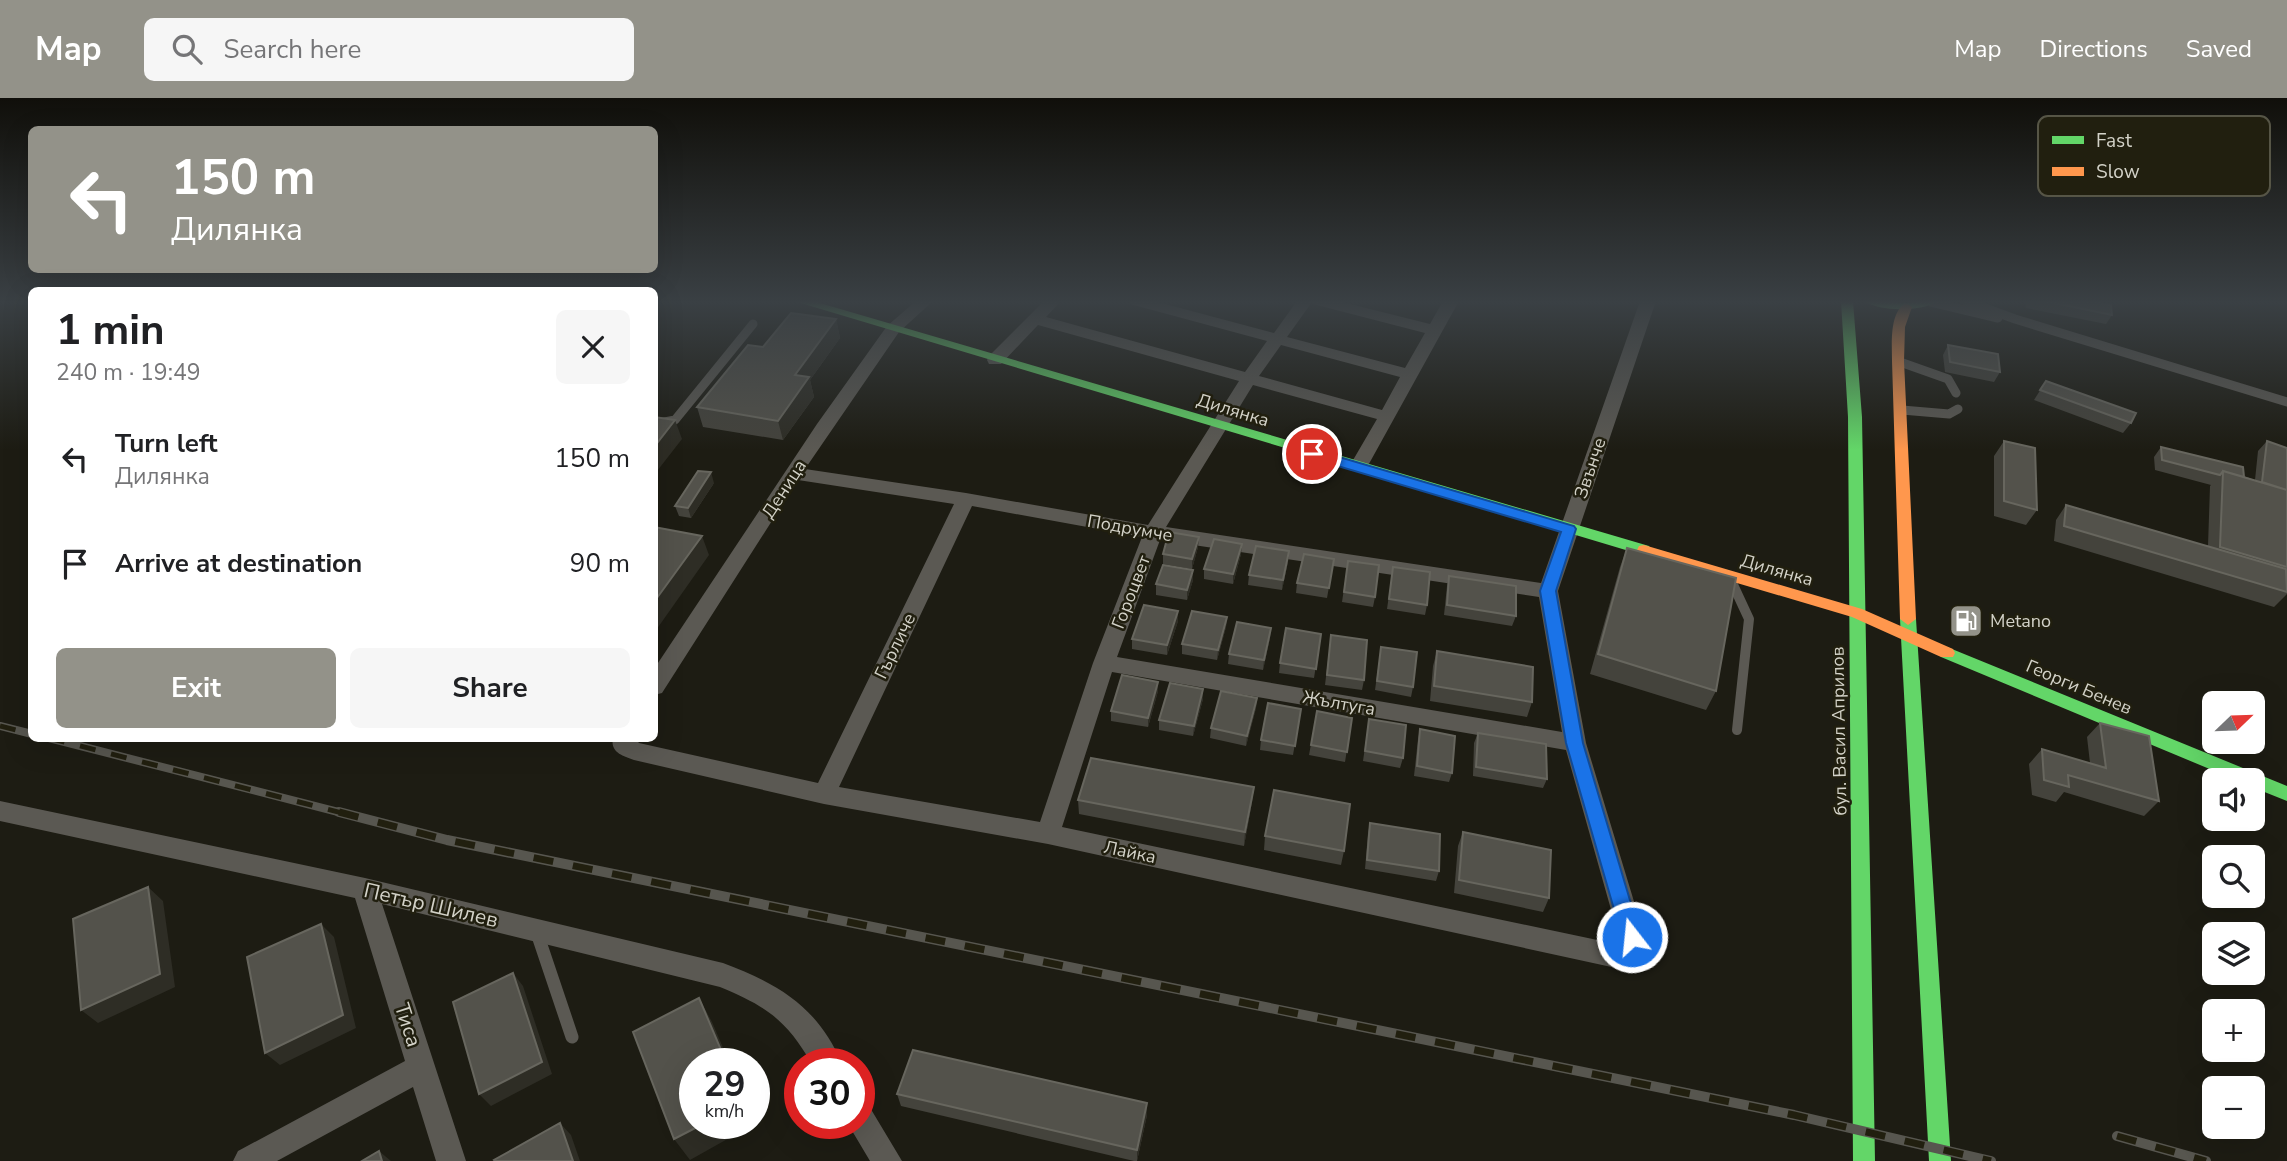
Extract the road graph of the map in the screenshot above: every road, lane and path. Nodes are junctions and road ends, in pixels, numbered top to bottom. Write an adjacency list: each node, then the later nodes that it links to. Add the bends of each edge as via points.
1 (731, 351): 22 (lane, via 675,420)
2 (878, 351): 25 (street, Деница)
3 (964, 351): 13 (main road, Дилянка)
4 (1004, 351): 13 (street)
5 (1150, 351): 16 (street)
6 (1270, 351): 16 (street, Гороцвет)
7 (1322, 351): 15 (street)
8 (1422, 351): 15 (street)
9 (1631, 351): 27 (street, Звънче)
10 (1852, 351): 31 (main road, бул. Васил Априлов)
11 (1898, 351): 14 (main road)
12 (2119, 351): 18 (lane)
13 (995, 360): 23 (main road, Дилянка)
14 (1898, 361): 17 (lane, via 1948,379); 20 (main road)
15 (1408, 374): 21 (street)
16 (1249, 378): 21 (street); 23 (street, Гороцвет)
17 (1956, 393)
18 (2287, 402)
19 (1958, 409): 20 (lane, via 1949,414)
20 (1902, 410): 32 (main road)
21 (1388, 417): 24 (street)
22 (658, 423)
23 (1220, 426): 24 (main road, Дилянка); 28 (street, Гороцвет)
24 (1358, 467): 27 (main road, Дилянка)
25 (794, 474): 26 (street, Подрумче); 34 (street, Деница)
26 (966, 499): 28 (street, Подрумче); 38 (street, Гърличе)
27 (1569, 529): 29 (main road, Дилянка); 30 (street, Звънче)
28 (1153, 532): 30 (street, Подрумче); 33 (street, Гороцвет)
29 (1729, 576): 31 (main road, Дилянка); 35 (lane, via 1749,619)
30 (1548, 591): 37 (street, Звънче)
31 (1857, 613): 32 (main road, Георги Бенев); 52 (main road, бул. Васил Априлов)
32 (1909, 637): 39 (main road, Георги Бенев); 53 (main road)
33 (1104, 663): 37 (street, Жълтуга); 41 (street, Гороцвет)
34 (658, 681)
35 (1737, 730)
36 (623, 742): 38 (street, Лайка, via 634,751)
37 (1575, 743): 44 (street, Звънче)
38 (824, 793): 41 (street, Лайка)
39 (2287, 794)
40 (0, 811): 42 (street, Петър Шилев)
41 (1048, 834): 44 (street, Лайка)
42 (365, 889): 43 (street, Петър Шилев); 47 (street, Тиса)
43 (536, 930): 45 (lane); 46 (street, Петър Шилев, via 723,975 765,993 803,1023)
44 (1639, 961)
45 (572, 1037)
46 (818, 1048)
47 (422, 1067): 49 (street); 50 (street, Тиса)
48 (873, 1139): 51 (street)
49 (248, 1161)
50 (452, 1161)
51 (887, 1161)
52 (1864, 1161)
53 (1940, 1161)

